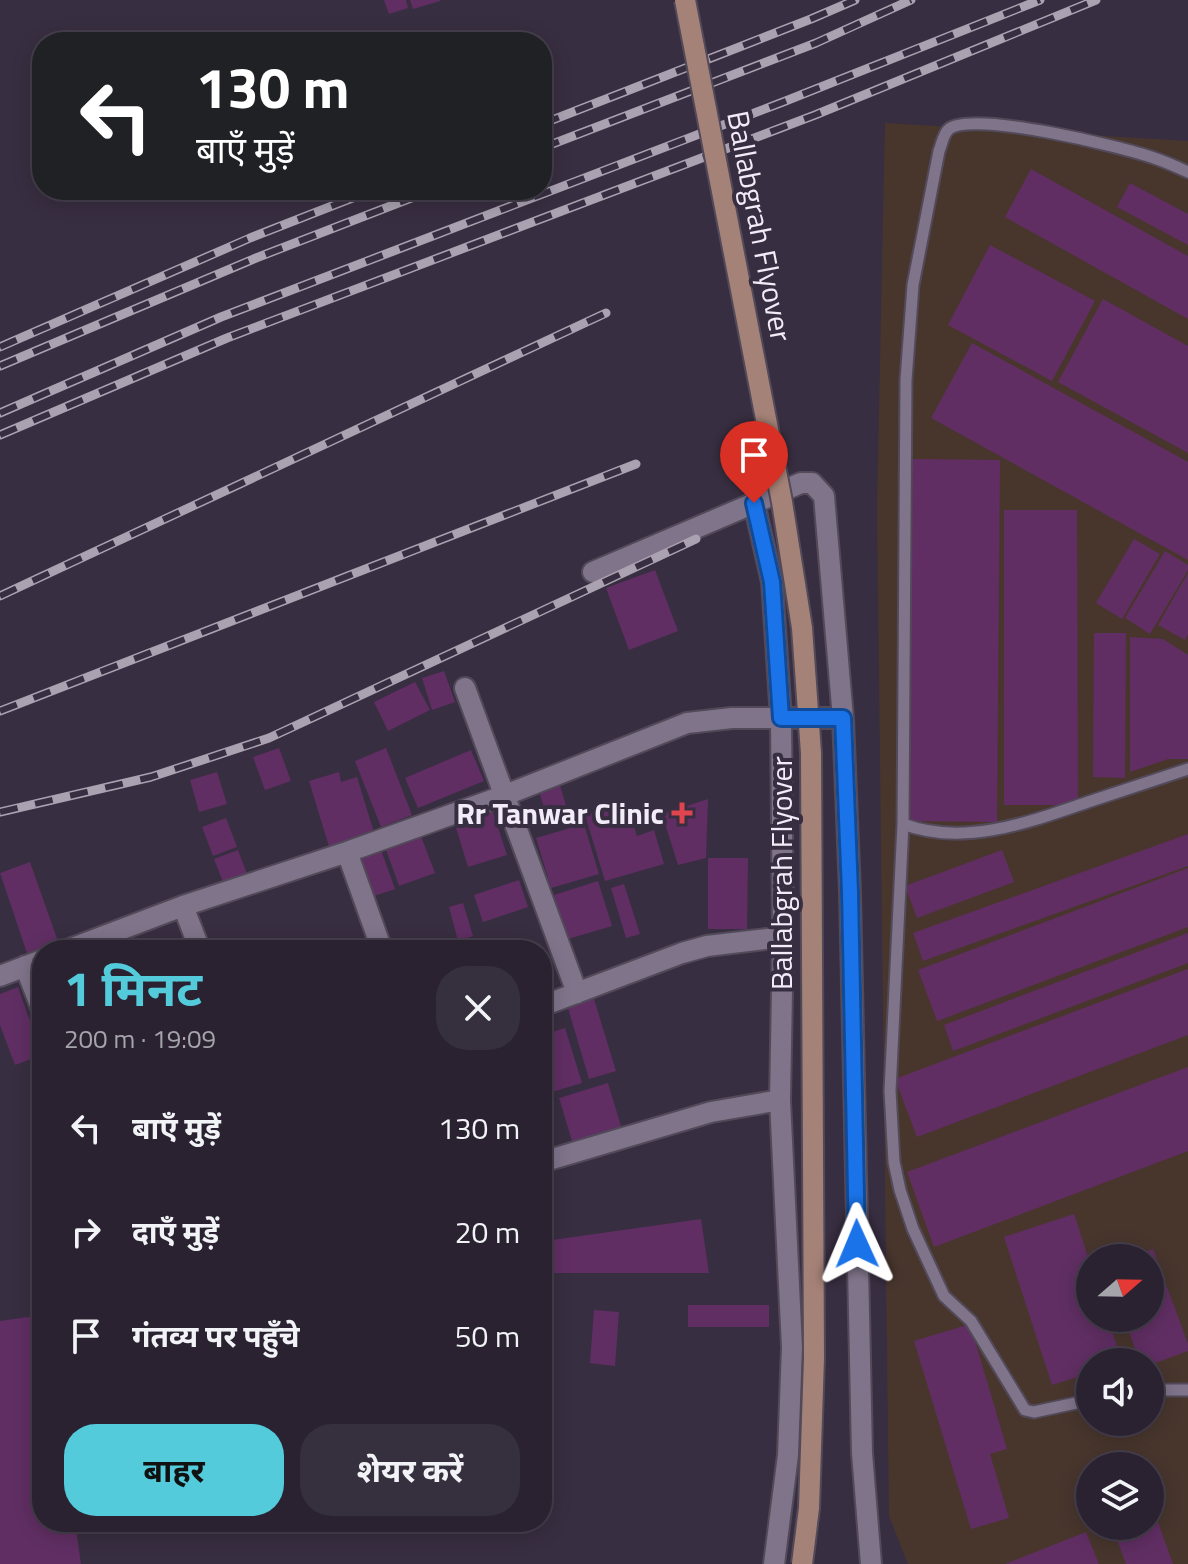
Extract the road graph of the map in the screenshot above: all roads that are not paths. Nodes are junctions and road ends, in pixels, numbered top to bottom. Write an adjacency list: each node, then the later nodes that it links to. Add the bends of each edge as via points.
1 (685, 0): 27 (main road, Ballabgrah Flyover, bridge, via 802,628 811,753 814,1358)
2 (1188, 172): 10 (lane, via 1154,158 1014,126 965,124 946,131 909,320)
3 (754, 503): 4 (street); 6 (street, via 772,582); 7 (street, via 801,483 812,483 824,496)
4 (593, 572)
5 (465, 688): 9 (street)
6 (781, 718): 7 (street); 9 (street, via 687,723); 13 (street)
7 (843, 718): 28 (street, via 862,1453)
8 (1188, 769): 10 (lane, via 1023,824 945,832)
9 (503, 796): 11 (street); 19 (street)
10 (903, 824): 25 (lane, via 890,1091 900,1190 944,1296 971,1321 1025,1410)
11 (347, 852): 12 (street); 16 (street)
12 (183, 906): 14 (street); 15 (street)
13 (783, 937): 19 (street, via 707,946); 21 (street)
14 (93, 940)
15 (196, 940)
16 (378, 940)
17 (32, 964): 18 (street)
18 (0, 976)
19 (577, 993): 20 (street)
20 (552, 1002)
21 (780, 1100): 22 (street, via 711,1112); 26 (street, via 792,1347 788,1455)
22 (552, 1159)
23 (1164, 1390): 24 (lane)
24 (1188, 1390)
25 (1076, 1403)
26 (774, 1564)
27 (802, 1564)
28 (871, 1564)

